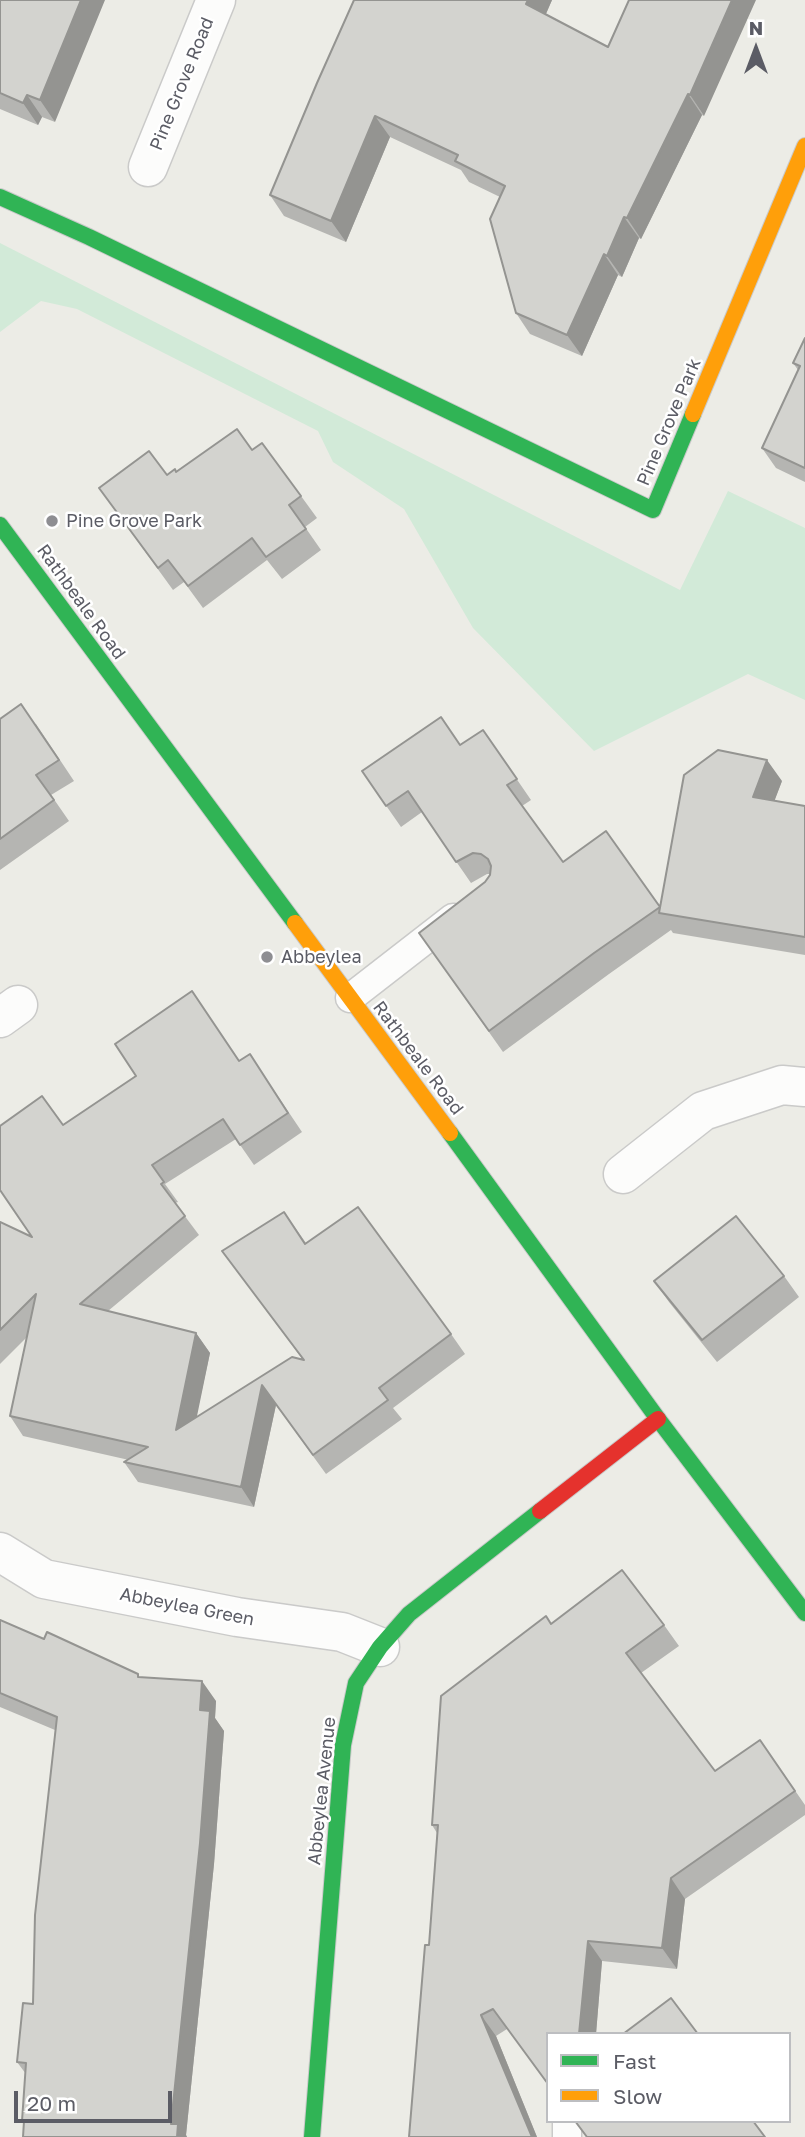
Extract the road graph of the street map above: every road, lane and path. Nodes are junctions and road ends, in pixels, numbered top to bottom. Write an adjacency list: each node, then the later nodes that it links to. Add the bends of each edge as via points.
1 (216, 0): 3 (street, Pine Grove Road)
2 (805, 146): 4 (street, Pine Grove Park, via 653,510)
3 (148, 167)
4 (0, 197)
5 (0, 526): 7 (street, Rathbeale Road)
6 (478, 899): 7 (lane)
7 (350, 998): 10 (street, Rathbeale Road)
8 (805, 1087): 9 (street, via 782,1086 703,1111)
9 (623, 1174)
10 (658, 1419): 12 (street, Rathbeale Road); 13 (street, Abbeylea Avenue, via 409,1614)
11 (0, 1552): 13 (street, Abbeylea Green, via 44,1579 237,1617 342,1632)
12 (805, 1613)
13 (380, 1647): 14 (street, Abbeylea Avenue, via 356,1683 343,1745)
14 (312, 2137)

